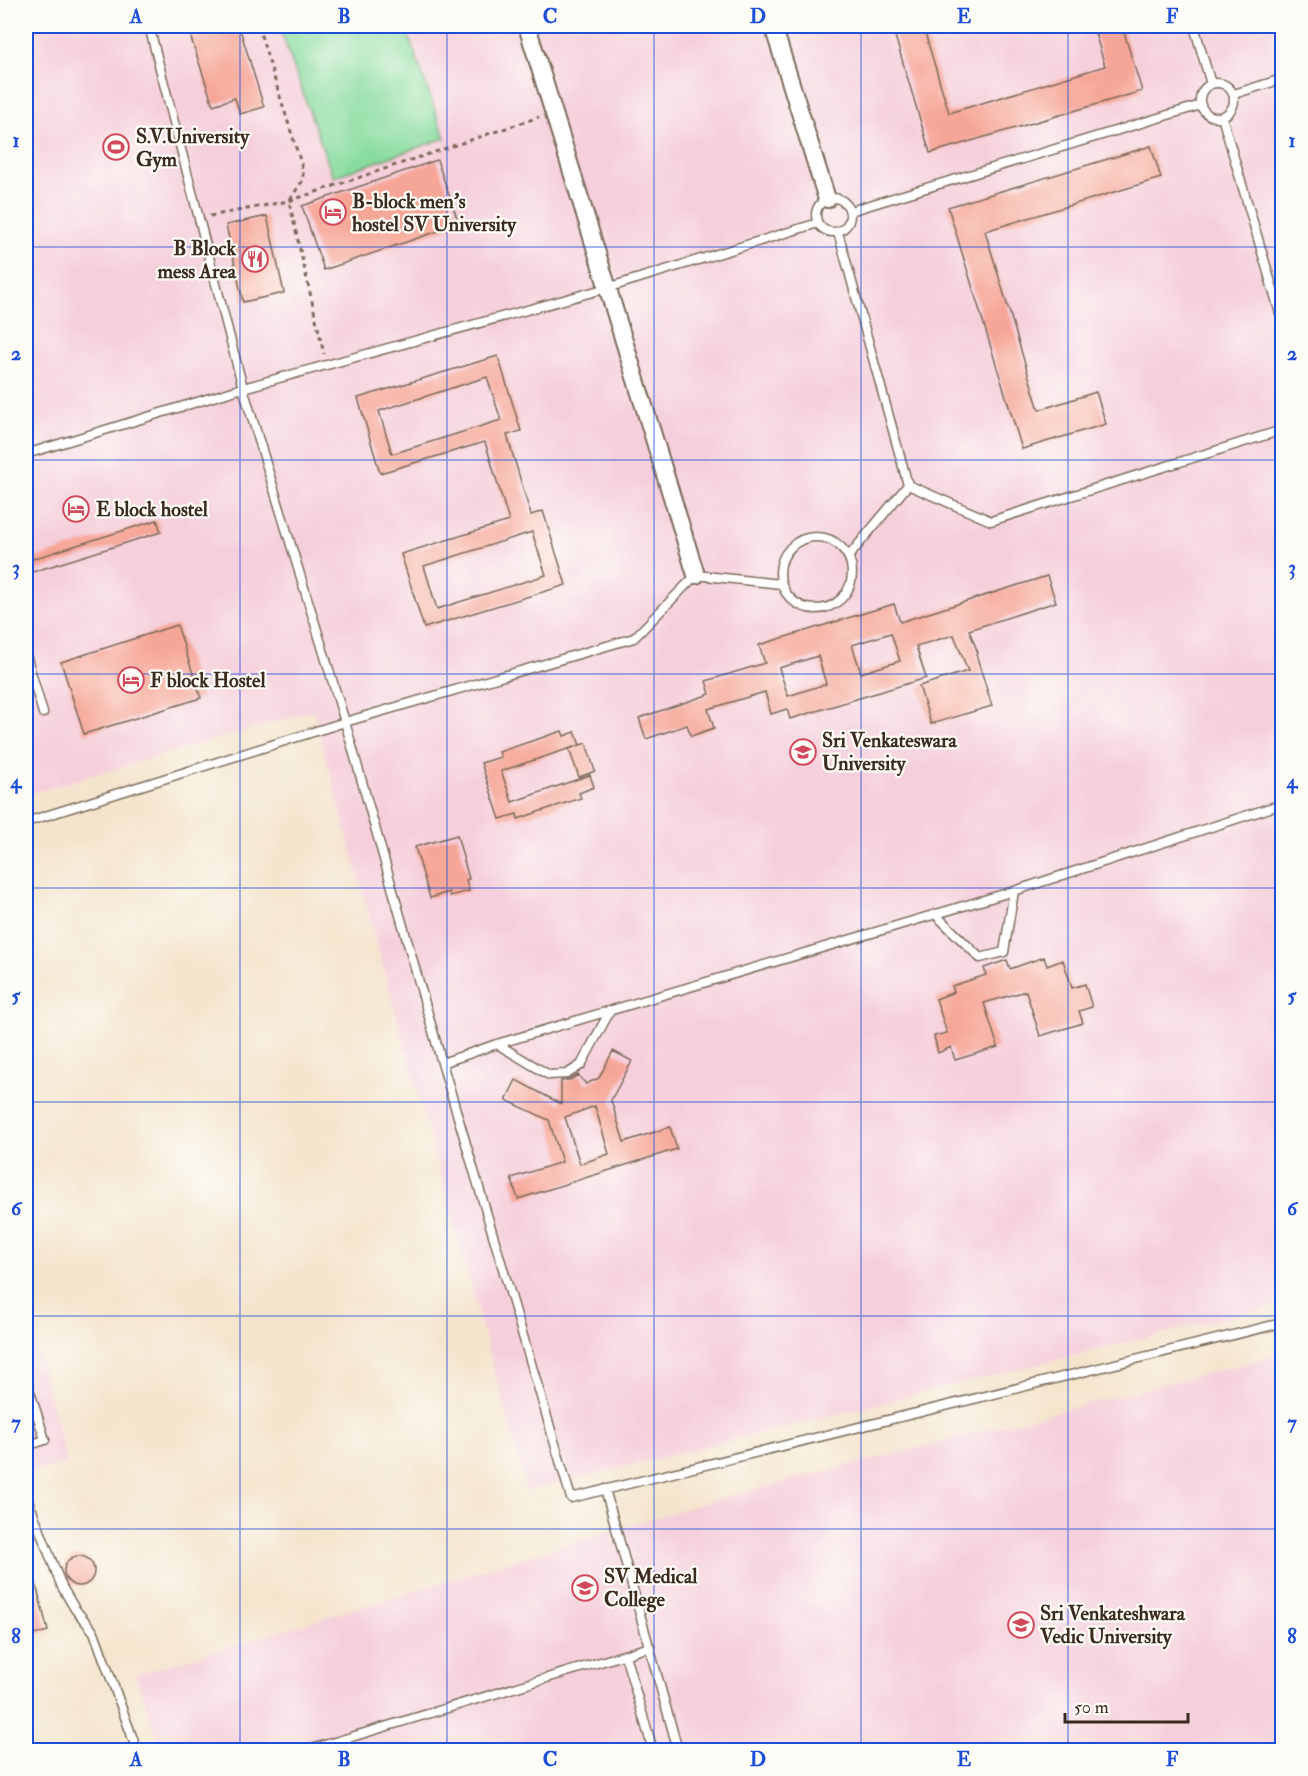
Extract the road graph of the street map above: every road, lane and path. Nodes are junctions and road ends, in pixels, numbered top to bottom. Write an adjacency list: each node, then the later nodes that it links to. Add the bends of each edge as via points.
1 (149, 26): 15 (lane)
2 (258, 26): 13 (path, via 303,170 303,180)
3 (527, 26): 10 (street)
4 (773, 26): 12 (street)
5 (1194, 26): 7 (lane)
6 (1282, 80): 8 (lane)
7 (1211, 84): 8 (lane, via 1224,84); 9 (lane, via 1204,89)
8 (1234, 94): 11 (lane, via 1233,108)
9 (1201, 105): 11 (lane, via 1208,115); 14 (lane)
10 (554, 112): 13 (path); 18 (street)
11 (1222, 117): 19 (lane)
12 (827, 200): 14 (lane, via 841,200); 16 (lane, via 817,209)
13 (289, 201): 15 (path); 20 (path)
14 (850, 211): 17 (lane, via 848,224)
15 (199, 218): 21 (lane)
16 (818, 223): 17 (lane, via 823,229); 18 (lane)
17 (838, 232): 24 (lane)
18 (607, 288): 20 (lane); 26 (street)
19 (1282, 320)
20 (327, 365): 21 (lane)
21 (243, 388): 23 (lane); 30 (lane)
22 (1282, 430): 24 (lane, via 991,521)
23 (26, 454)
24 (908, 485): 25 (lane)
25 (849, 556): 27 (lane, via 842,546 820,536 797,541 782,560); 27 (lane, via 853,568 848,591 830,607 806,608 795,603)
26 (696, 575): 27 (lane); 30 (lane, via 634,638)
27 (781, 584)
28 (26, 655): 29 (lane)
29 (43, 712)
30 (345, 722): 32 (lane); 37 (lane)
31 (1282, 804): 33 (lane)
32 (26, 822)
33 (1014, 891): 34 (lane); 34 (lane, via 1004,952 980,958)
34 (935, 914): 35 (lane)
35 (610, 1011): 36 (lane); 36 (lane, via 581,1065 567,1074 549,1076)
36 (497, 1044): 37 (lane)
37 (442, 1063): 41 (lane, via 571,1498)
38 (1282, 1323): 41 (lane)
39 (26, 1380): 40 (lane, via 45,1440)
40 (26, 1446)
41 (605, 1489): 43 (lane)
42 (26, 1495): 45 (lane, via 62,1587 94,1632)
43 (650, 1647): 44 (lane); 48 (lane)
44 (625, 1655): 46 (lane); 47 (lane)
45 (137, 1750)
46 (308, 1750)
47 (653, 1750)
48 (678, 1750)

